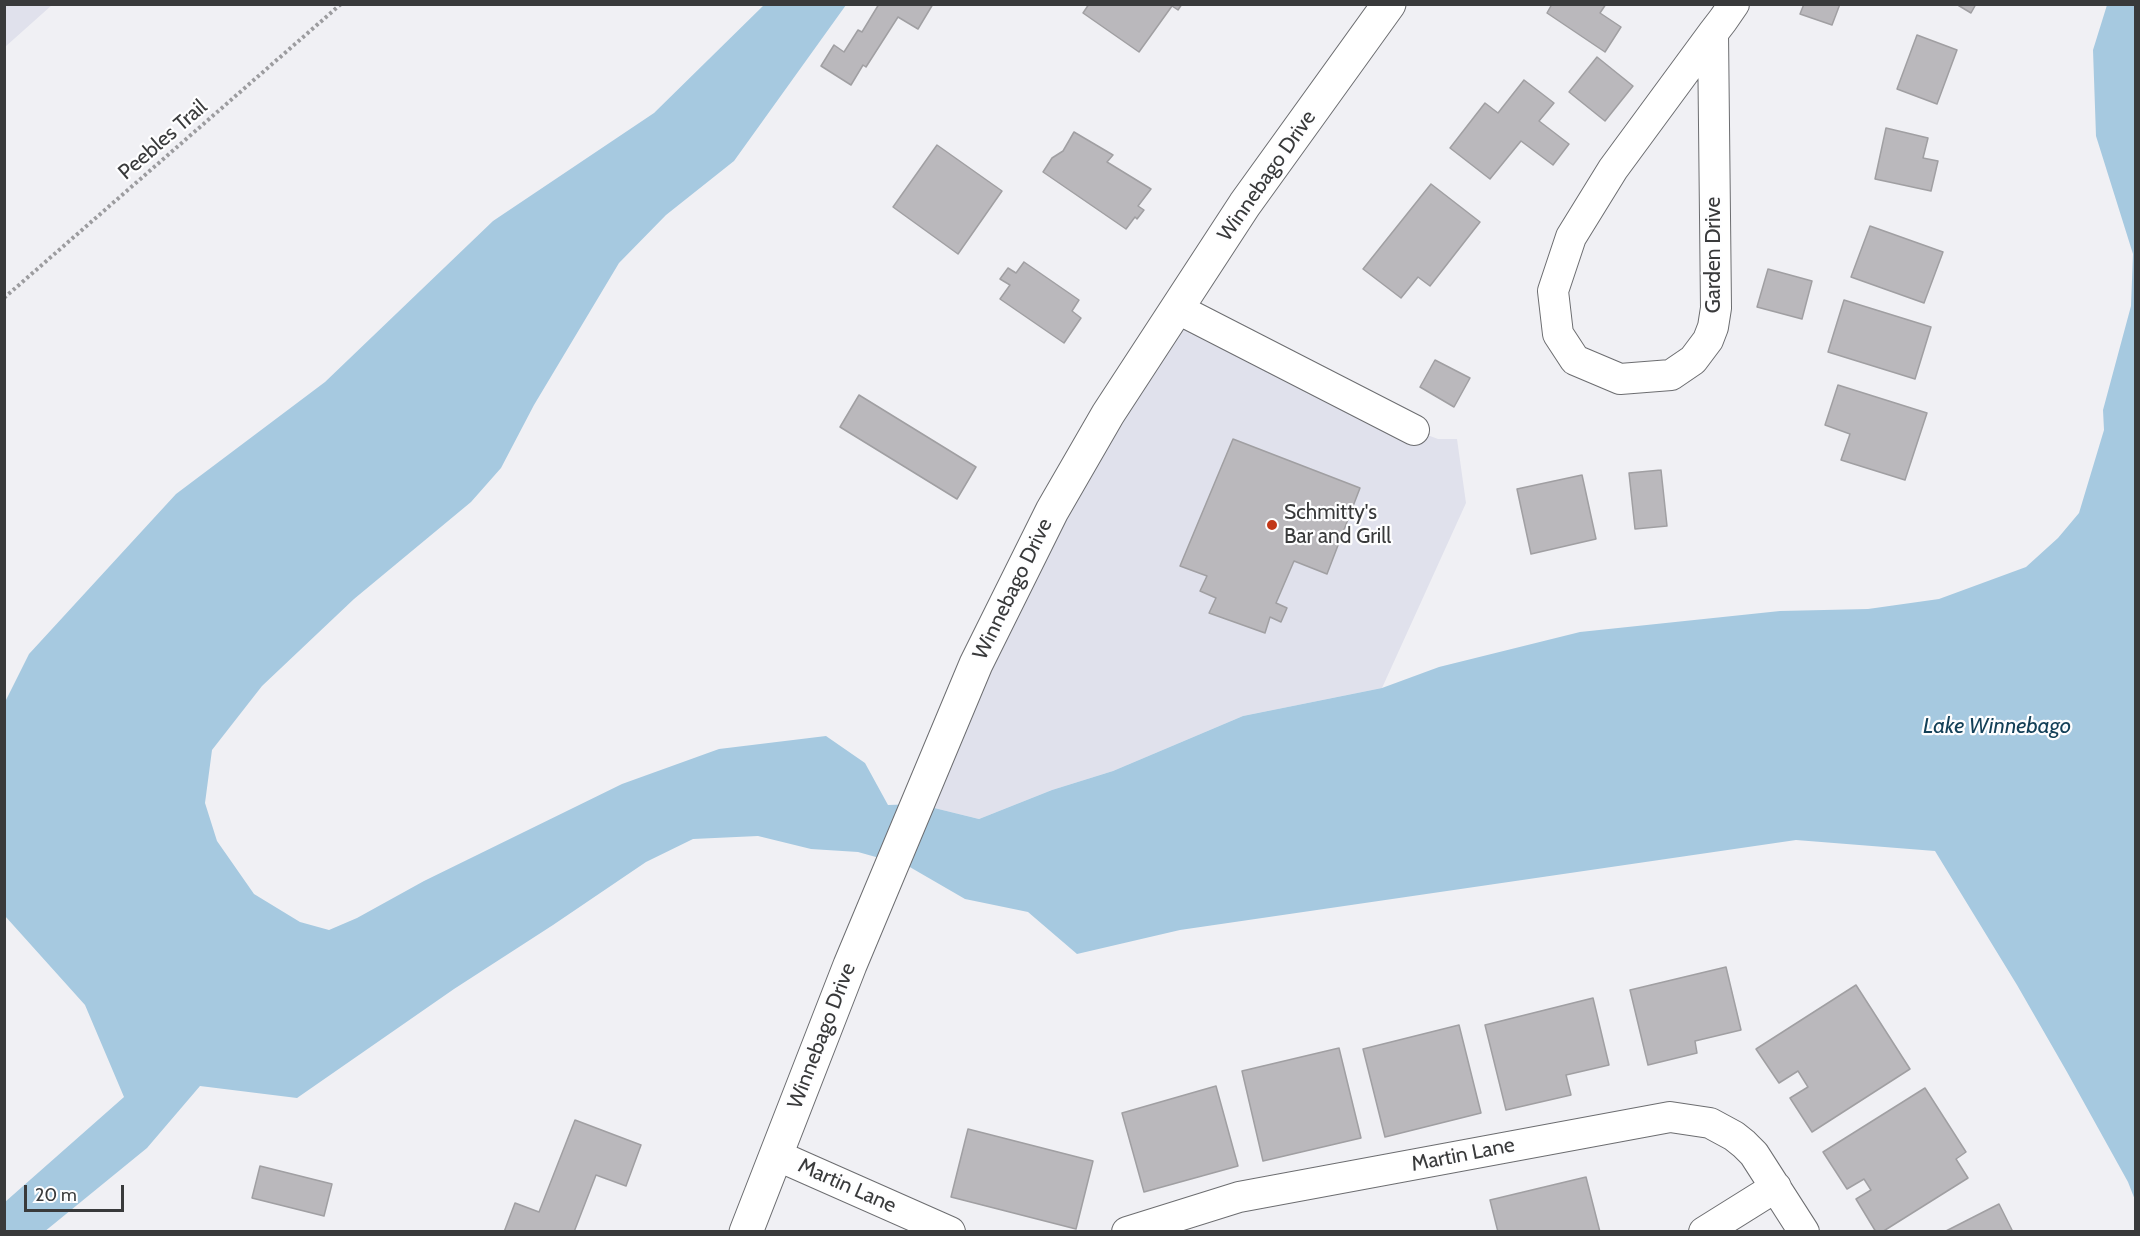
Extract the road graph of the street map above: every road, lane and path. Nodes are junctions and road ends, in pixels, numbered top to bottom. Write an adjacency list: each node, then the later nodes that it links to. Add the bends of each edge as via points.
1 (341, 4): 5 (path, Peebles Trail)
2 (1389, 4): 6 (main road, Winnebago Drive, via 1245,204)
3 (1734, 4): 4 (street, Garden Drive)
4 (1713, 33): 4 (street, Garden Drive, via 1612,169 1571,237 1553,291 1558,334 1575,360 1620,380 1671,375 1693,360 1713,327)
5 (4, 298)
6 (1178, 309): 7 (street); 8 (main road, Winnebago Drive, via 1108,414 1052,511 976,664 850,965)
7 (1414, 430)
8 (776, 1155): 10 (main road, Winnebago Drive); 11 (street, Martin Lane)
9 (1776, 1187): 12 (street, Martin Lane, via 1754,1154 1734,1136 1710,1123 1670,1117 1239,1197); 13 (street); 14 (street, Martin Lane)
10 (746, 1232)
11 (950, 1232)
12 (1127, 1232)
13 (1704, 1232)
14 (1804, 1232)

